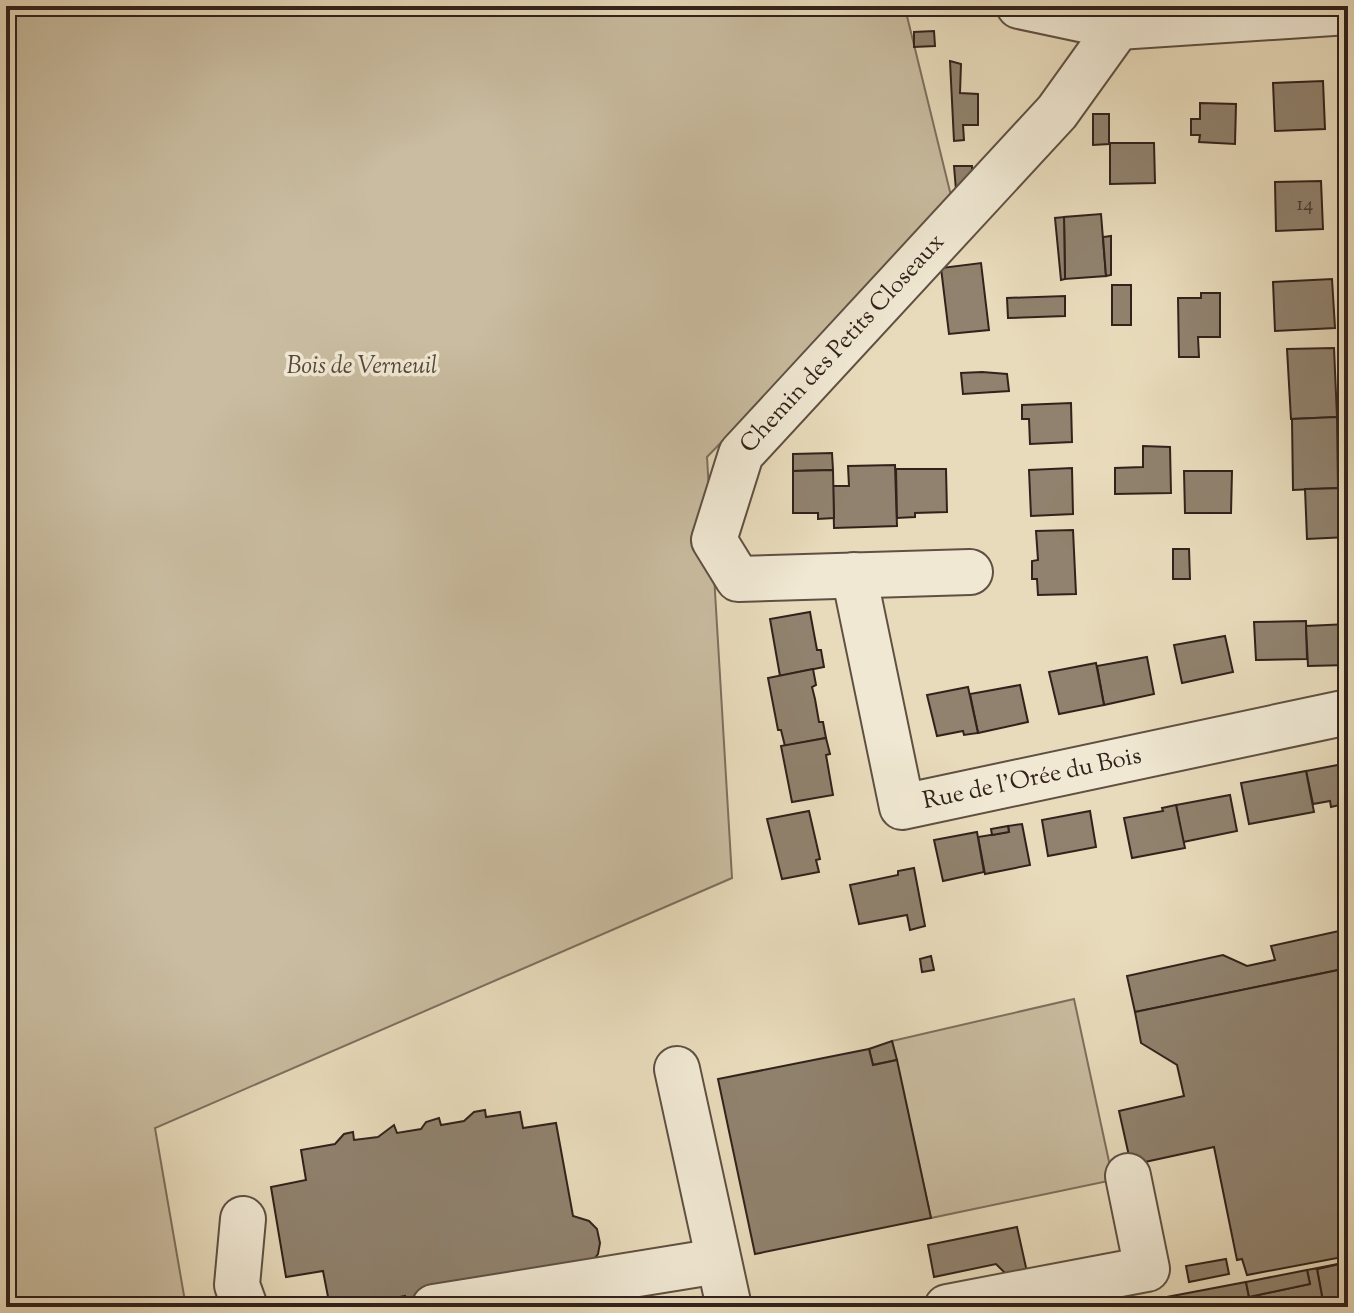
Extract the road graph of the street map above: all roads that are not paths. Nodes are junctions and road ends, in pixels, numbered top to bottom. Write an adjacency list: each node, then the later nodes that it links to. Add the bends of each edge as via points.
1 (1019, 6): 3 (street)
2 (1348, 12): 3 (street)
3 (1118, 27): 5 (street, Chemin des Petits Closeaux, via 1057,112 741,454 714,540 738,579)
4 (970, 572): 5 (street, Chemin des Petits Closeaux)
5 (854, 575): 6 (street, Rue de l'Orée du Bois, via 902,807)
6 (1348, 712)
7 (677, 1069): 10 (street)
8 (1128, 1176): 14 (street, via 1147,1269)
9 (243, 1219): 11 (street, via 237,1285)
10 (718, 1261): 12 (street); 13 (street)
11 (245, 1307)
12 (434, 1307)
13 (729, 1307)
14 (947, 1307)

